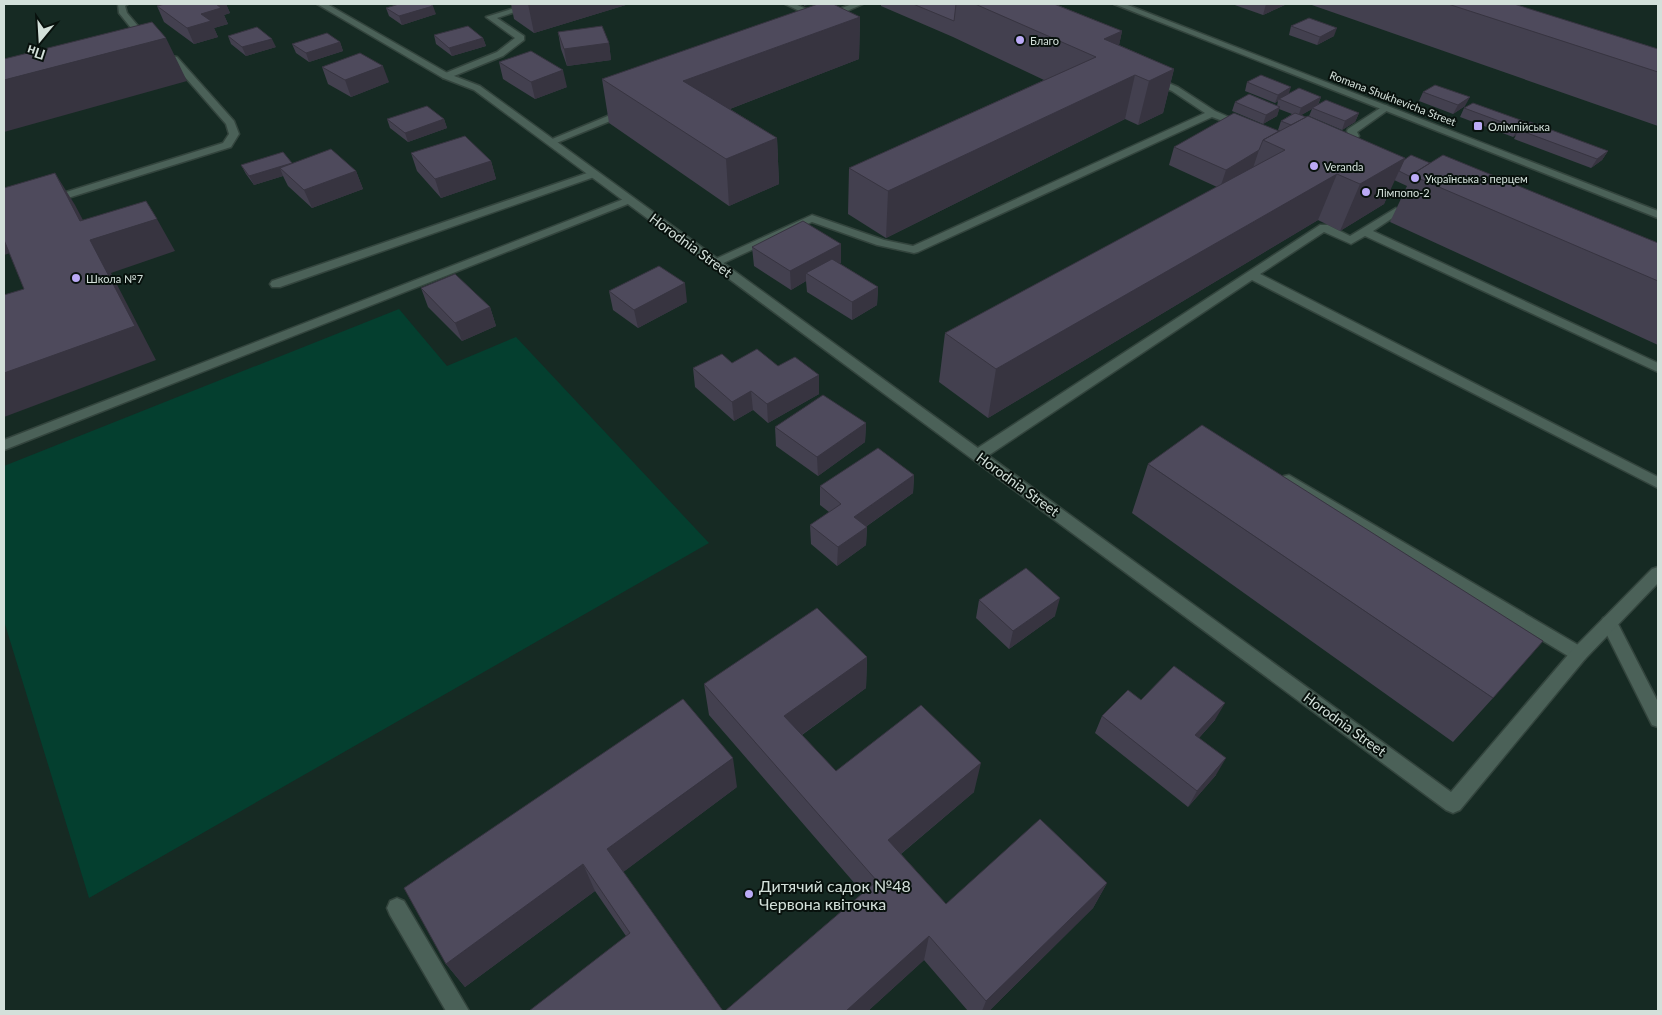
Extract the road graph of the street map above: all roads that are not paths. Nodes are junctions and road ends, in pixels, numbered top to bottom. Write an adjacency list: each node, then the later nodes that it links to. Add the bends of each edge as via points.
1 (124, 4): 19 (street, via 121,5 123,13 153,57 174,59 230,123 234,134 227,145)
2 (321, 4): 10 (street, Horodnia Street)
3 (535, 4): 10 (street, via 490,17 521,38 500,54)
4 (790, 4): 7 (street)
5 (859, 4): 7 (street)
6 (1118, 4): 12 (street, Romana Shukhevicha Street)
7 (822, 18): 8 (street)
8 (838, 25)
9 (1144, 75): 13 (street, via 1175,89)
10 (446, 76): 15 (street, Horodnia Street, via 477,88)
11 (640, 106): 15 (street)
12 (1385, 108): 16 (street, via 1352,131 1354,136); 21 (street, Romana Shukhevicha Street)
13 (1212, 113): 14 (street); 23 (street, via 914,250 881,243 812,218)
14 (1247, 127)
15 (550, 142): 17 (street, Horodnia Street)
16 (1335, 162)
17 (593, 174): 18 (street, Horodnia Street); 25 (street)
18 (629, 200): 23 (street, Horodnia Street); 27 (street)
19 (41, 203)
20 (1396, 211): 22 (street)
21 (1658, 215)
22 (1365, 232): 24 (street, via 1351,241 1324,227); 26 (street)
23 (715, 262): 28 (street, Horodnia Street)
24 (1250, 274): 28 (street); 30 (street)
25 (276, 284)
26 (1658, 368)
27 (4, 445)
28 (978, 455): 33 (street, Horodnia Street, via 1453,804)
29 (1289, 480): 33 (street)
30 (1658, 483)
31 (1658, 573): 32 (street, Horodnia Street)
32 (1609, 623): 33 (street, Horodnia Street); 34 (street)
33 (1579, 654)
34 (1658, 719)
35 (397, 908): 36 (street)
36 (458, 1011)

